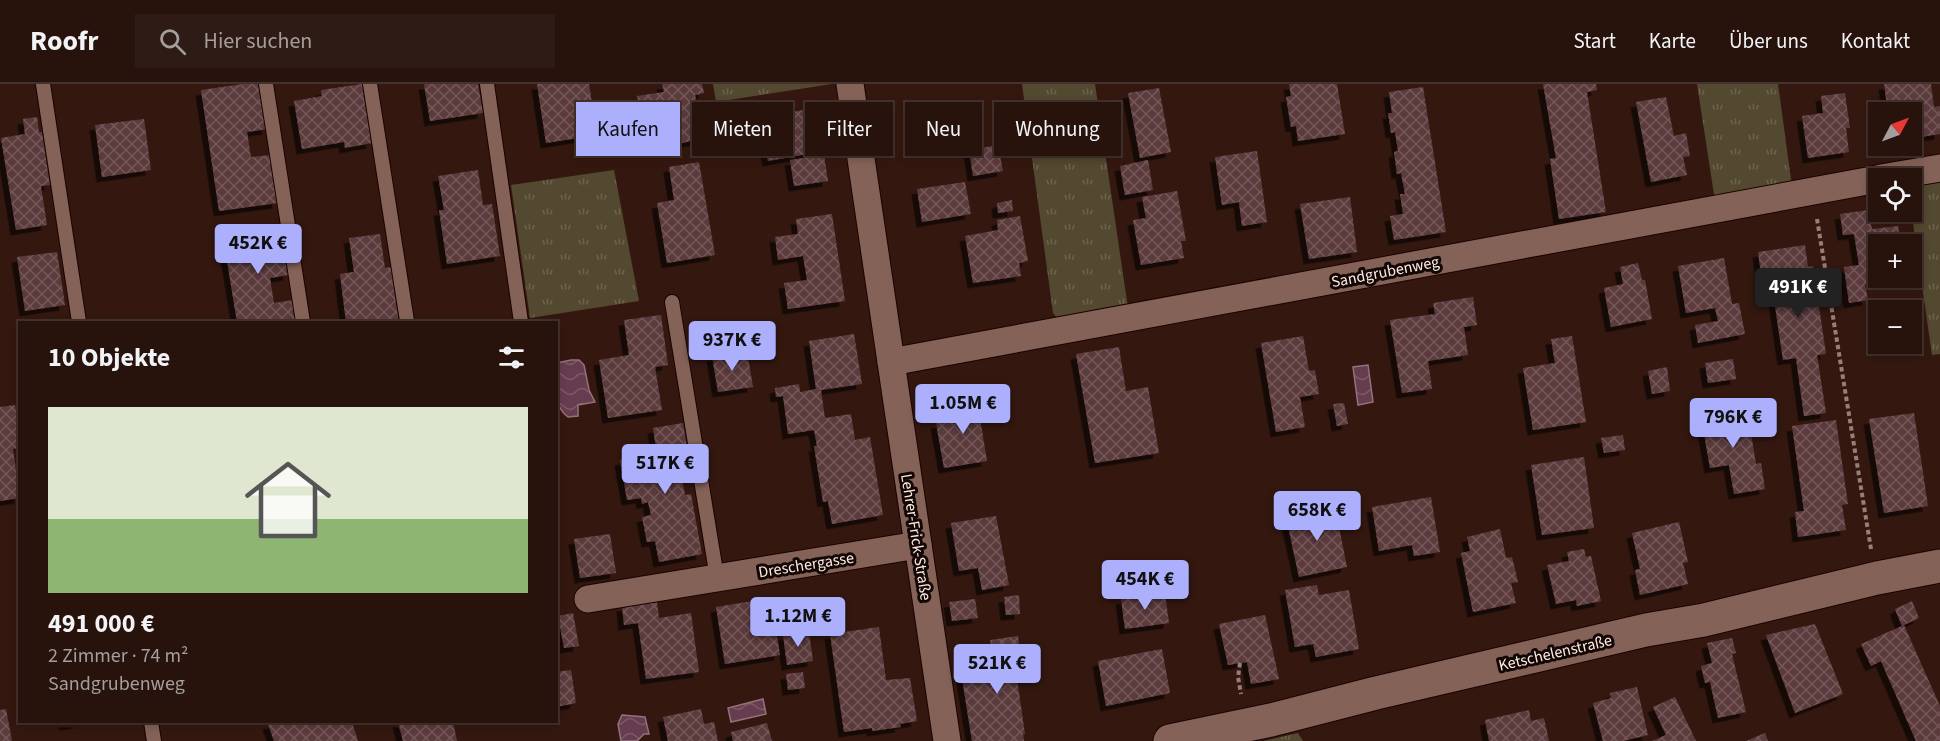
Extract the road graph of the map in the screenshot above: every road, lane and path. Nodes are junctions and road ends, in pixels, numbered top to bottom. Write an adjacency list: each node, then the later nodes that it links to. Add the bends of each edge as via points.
1 (43, 84): 11 (lane)
2 (266, 84): 12 (lane)
3 (370, 84): 13 (lane)
4 (487, 84): 14 (lane)
5 (850, 84): 15 (street, Lehrer-Frick-Straße)
6 (1940, 168): 7 (street, Sandgrubenweg)
7 (1922, 171)
8 (1868, 181): 9 (street, Sandgrubenweg)
9 (1813, 191): 15 (street, Sandgrubenweg); 17 (path)
10 (672, 302): 19 (lane)
11 (79, 321)
12 (303, 321)
13 (406, 321)
14 (521, 321)
15 (891, 362): 16 (street, Lehrer-Frick-Straße)
16 (918, 545): 19 (street, Dreschergasse); 25 (street, Lehrer-Frick-Straße)
17 (1871, 552)
18 (1940, 566): 26 (main road, Ketschelenstraße)
19 (717, 578): 20 (street, Dreschergasse)
20 (588, 600)
21 (1240, 663): 22 (path)
22 (1242, 696)
23 (151, 723): 24 (lane)
24 (154, 741)
25 (947, 741)
26 (1170, 741)

